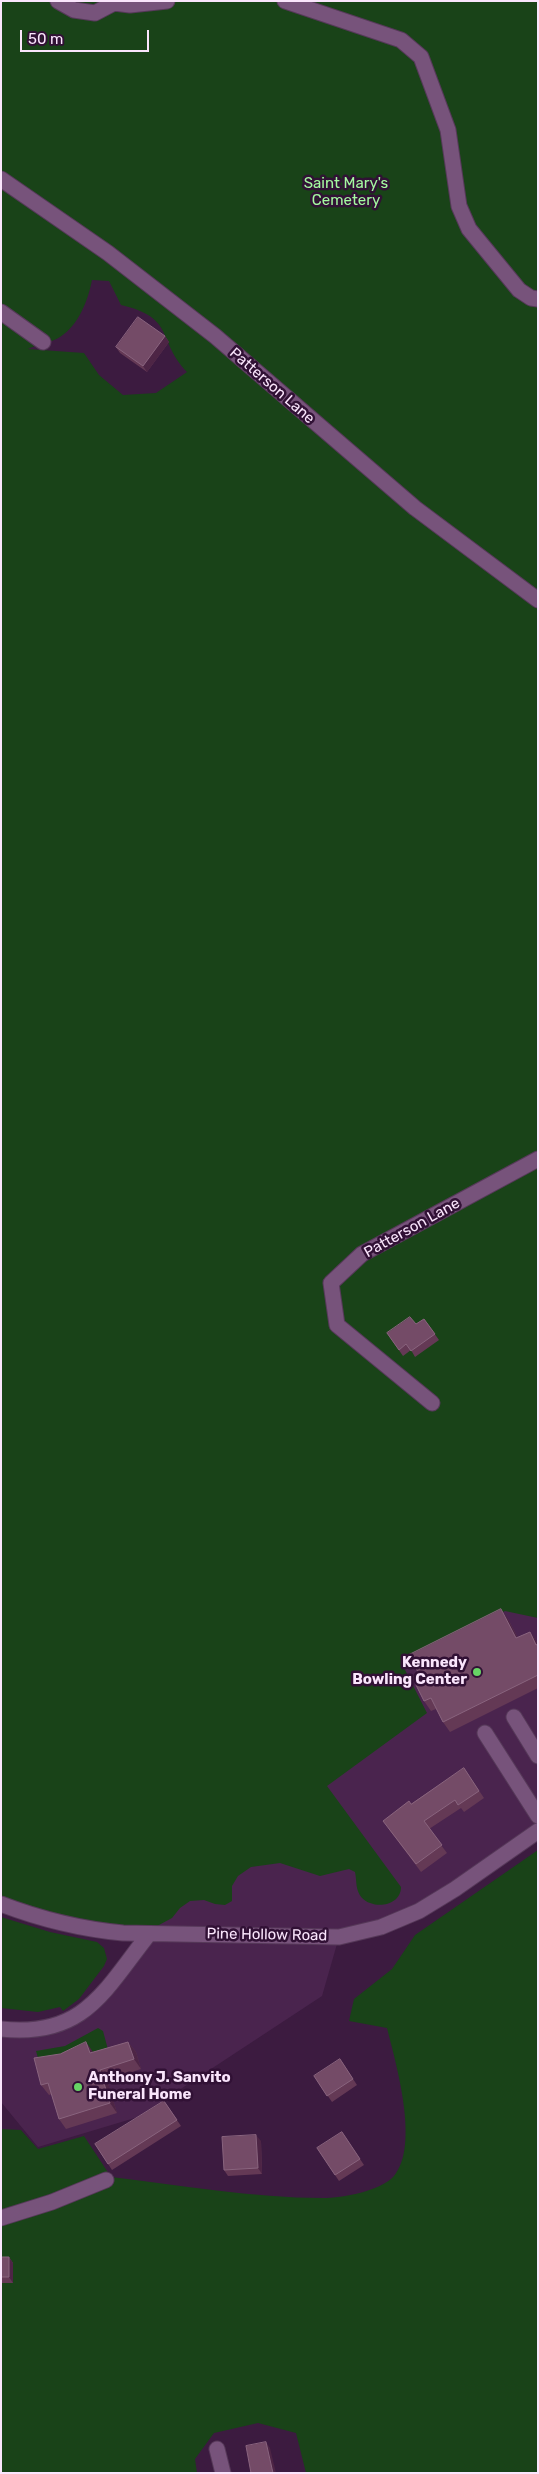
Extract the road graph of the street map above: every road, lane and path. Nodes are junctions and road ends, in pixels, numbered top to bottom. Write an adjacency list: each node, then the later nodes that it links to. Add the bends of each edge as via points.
1 (58, 1): 4 (street, via 74,10 95,13)
2 (167, 1): 4 (street, via 130,5)
3 (285, 1): 6 (street, via 401,40 421,57 448,130 459,206 469,229 519,290)
4 (114, 2)
5 (1, 179): 9 (street, Patterson Lane, via 200,324 415,508)
6 (538, 299)
7 (1, 312): 8 (street)
8 (43, 342)
9 (538, 600)
10 (538, 1158): 11 (street, Patterson Lane, via 362,1254 331,1283 337,1326)
11 (432, 1403)
12 (514, 1717): 14 (street)
13 (485, 1733): 15 (street)
14 (538, 1756)
15 (538, 1816)
16 (538, 1831): 18 (street, Pine Hollow Road, via 419,1911 381,1927 339,1937)
17 (1, 1904): 18 (street, Pine Hollow Road, via 53,1921 98,1930)
18 (149, 1934): 19 (street, via 101,1995 72,2021 34,2031)
19 (1, 2029)
20 (106, 2180): 21 (street)
21 (1, 2218)
22 (217, 2449): 23 (street)
23 (223, 2473)

